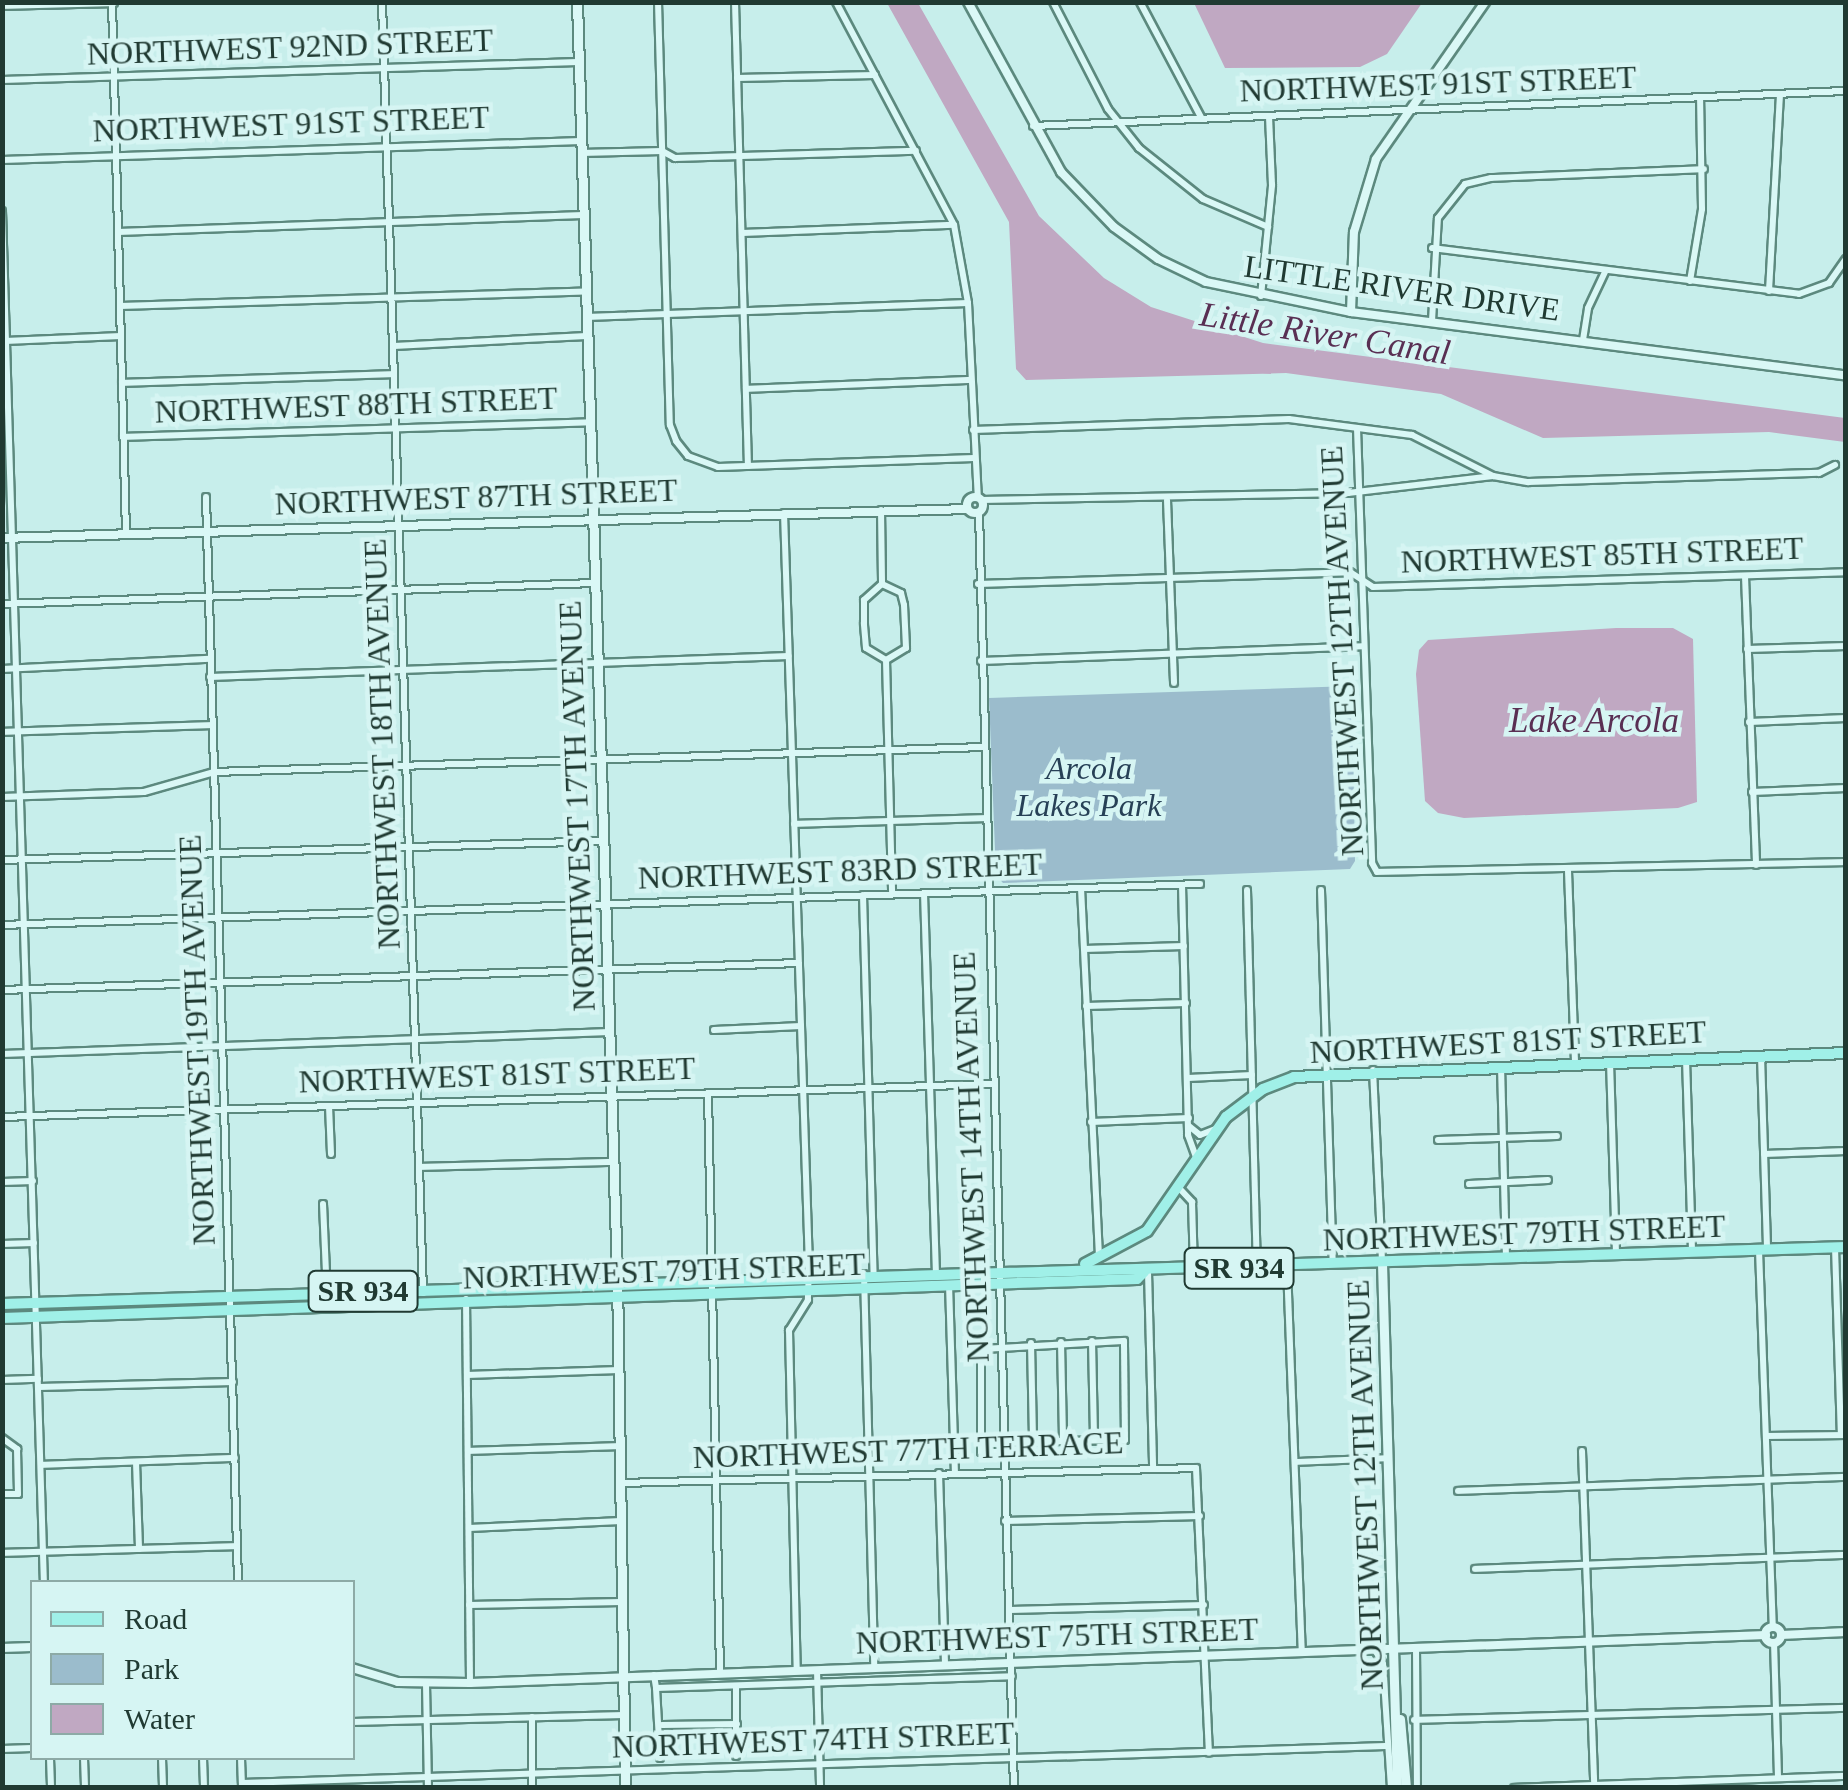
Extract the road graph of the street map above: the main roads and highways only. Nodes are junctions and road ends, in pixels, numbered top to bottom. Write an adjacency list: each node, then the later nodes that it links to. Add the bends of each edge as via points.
1 (576, 2): 7 (main road, NORTHWEST 17TH AVENUE)
2 (1846, 1053): 5 (main road, NORTHWEST 81ST STREET / SR 934, via 1327,1072 1271,1086 1216,1129 1147,1231)
3 (1840, 1247): 4 (main road, NORTHWEST 79TH STREET / SR 934)
4 (1382, 1264): 6 (main road, NORTHWEST 79TH STREET / SR 934); 13 (main road, NORTHWEST 12TH AVENUE)
5 (1074, 1267): 6 (main road, NORTHWEST 79TH STREET); 7 (main road, NORTHWEST 79TH STREET / SR 934)
6 (1146, 1272): 9 (main road, NORTHWEST 79TH STREET / SR 934, via 1137,1278)
7 (618, 1282): 8 (main road, NORTHWEST 79TH STREET / SR 934); 9 (main road, NORTHWEST 17TH AVENUE)
8 (144, 1298): 10 (main road, NORTHWEST 79TH STREET / SR 934); 11 (main road)
9 (618, 1298): 11 (main road, NORTHWEST 79TH STREET / SR 934); 14 (main road, NORTHWEST 17TH AVENUE)
10 (2, 1304)
11 (144, 1314): 12 (main road, NORTHWEST 79TH STREET / SR 934)
12 (2, 1318)
13 (1400, 1736): 15 (main road, NORTHWEST 12TH AVENUE); 16 (main road, NORTHWEST 12TH AVENUE)
14 (625, 1788)
15 (1394, 1788)
16 (1406, 1788)

